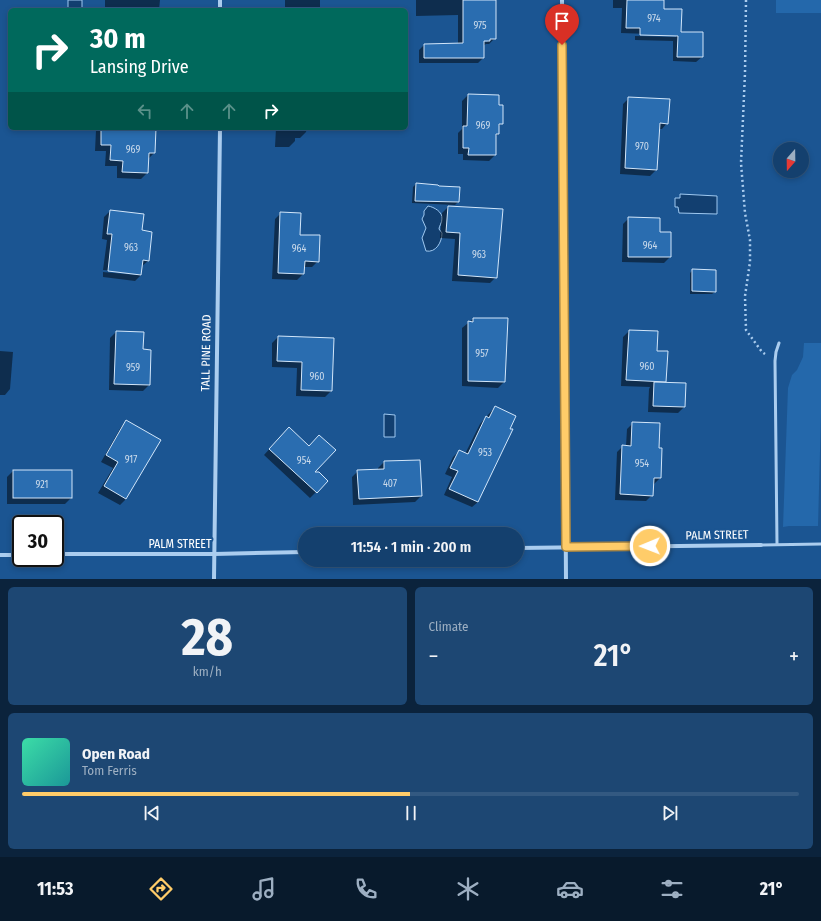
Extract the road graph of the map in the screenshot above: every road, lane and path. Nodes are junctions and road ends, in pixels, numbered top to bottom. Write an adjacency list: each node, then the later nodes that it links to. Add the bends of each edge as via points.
1 (562, 0): 9 (street)
2 (746, 0): 5 (path, via 741,163 750,240 745,296 746,330 762,352)
3 (220, 130): 14 (street, TALL PINE ROAD)
4 (779, 343): 5 (lane)
5 (775, 361): 6 (lane)
6 (777, 544): 7 (lane, PALM STREET); 8 (lane, PALM STREET)
7 (821, 544)
8 (762, 545): 9 (street, PALM STREET)
9 (566, 547): 10 (street, PALM STREET); 17 (street)
10 (524, 548)
11 (298, 552): 14 (street, PALM STREET)
12 (12, 554): 15 (street)
13 (64, 554): 14 (street, PALM STREET)
14 (214, 554): 16 (street, TALL PINE ROAD)
15 (0, 555)
16 (214, 579)
17 (566, 579)

